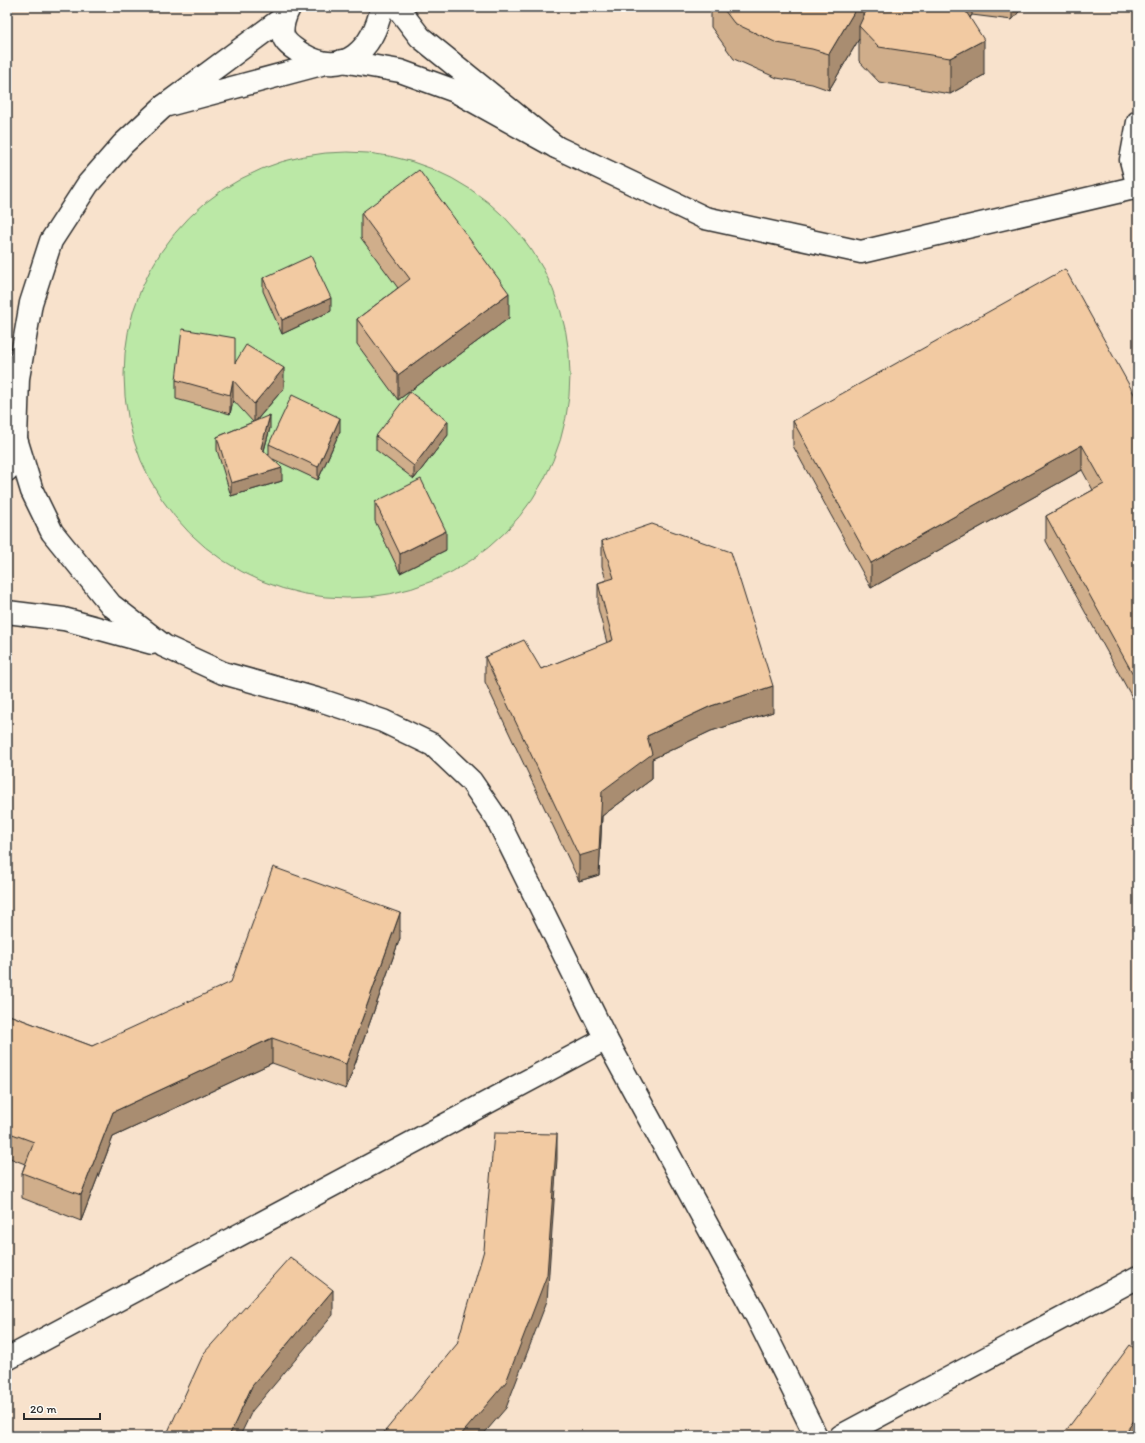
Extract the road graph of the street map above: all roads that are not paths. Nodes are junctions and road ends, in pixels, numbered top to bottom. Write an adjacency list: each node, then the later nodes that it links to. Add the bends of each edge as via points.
1 (382, 7): 4 (main road, via 378,24 359,54)
2 (397, 7): 7 (main road, via 420,37)
3 (287, 12): 4 (main road, via 283,35 291,47 306,56); 5 (main road)
4 (334, 62): 5 (main road); 7 (main road, via 400,71 455,91)
5 (164, 106): 9 (main road, via 123,144 88,184 51,241 31,303 18,378)
6 (1138, 122): 8 (main road, via 1131,160)
7 (556, 147): 8 (main road, via 705,218 861,252)
8 (1138, 187)
9 (16, 439): 10 (main road); 12 (main road, via 32,491 52,532 111,605)
10 (7, 470)
11 (7, 612): 12 (main road, via 64,619)
12 (164, 646): 13 (main road, via 223,673 320,700 383,721 433,745 471,781 497,818)
13 (606, 1039): 15 (main road); 16 (main road, via 756,1315)
14 (1138, 1277): 17 (main road)
15 (7, 1359)
16 (816, 1436)
17 (841, 1436)

